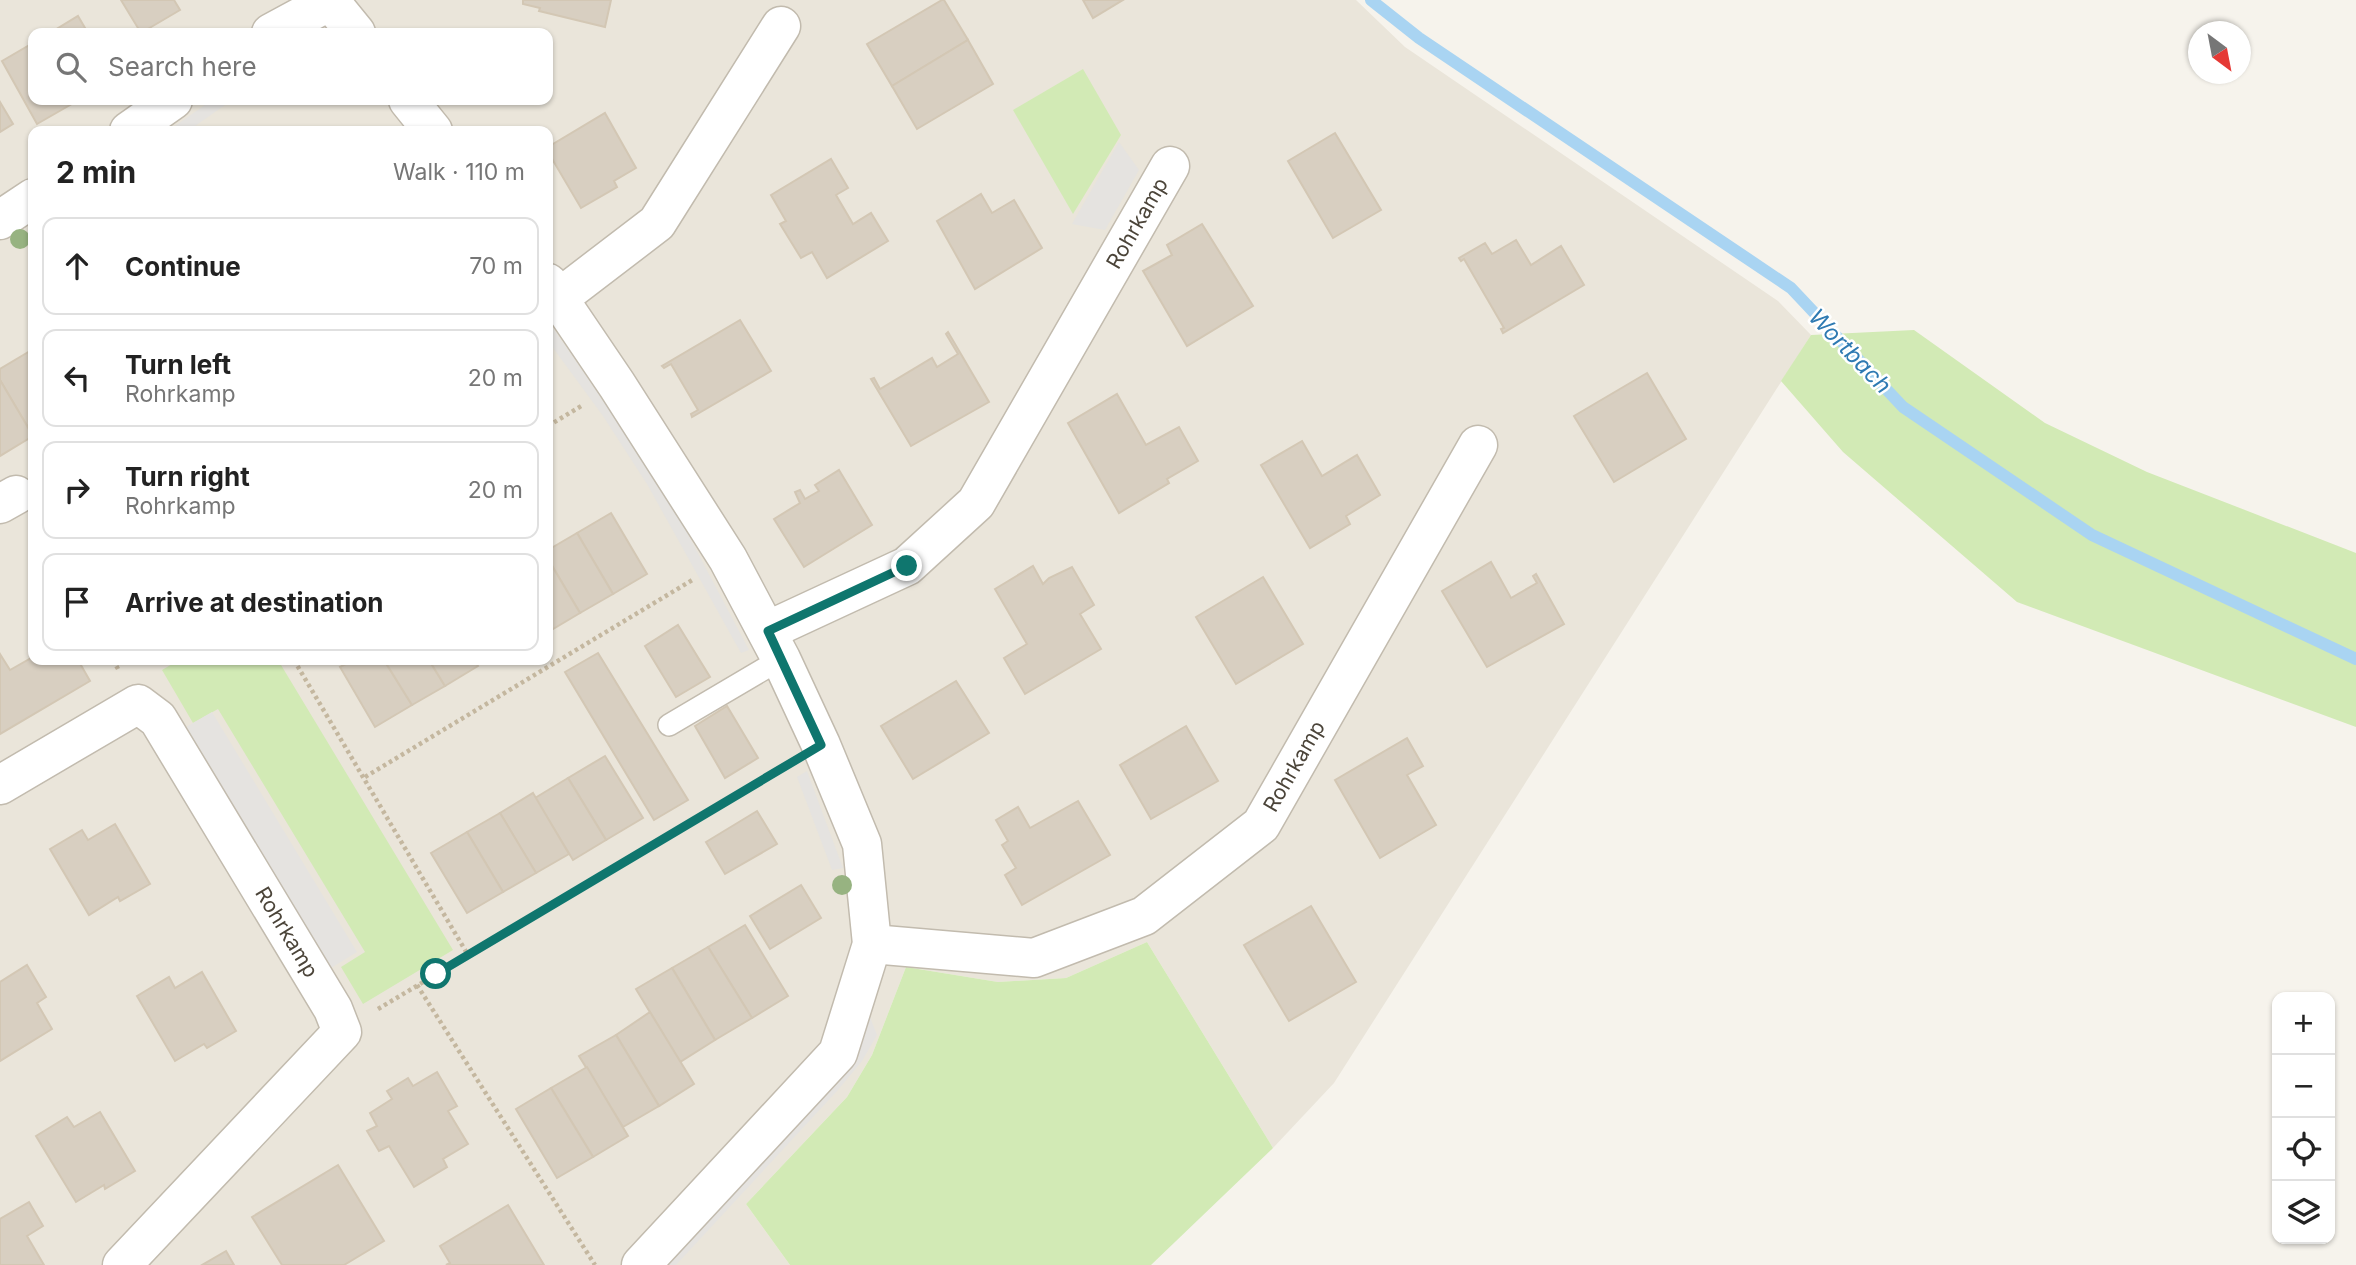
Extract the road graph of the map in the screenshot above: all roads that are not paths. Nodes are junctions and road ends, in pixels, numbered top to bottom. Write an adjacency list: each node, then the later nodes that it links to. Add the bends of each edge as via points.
1 (331, 1): 3 (street); 4 (street)
2 (781, 26): 12 (street, via 657,223)
3 (280, 28)
4 (352, 28)
5 (166, 105): 7 (street)
6 (412, 105): 8 (street)
7 (136, 126)
8 (429, 126)
9 (1170, 166): 14 (street, Rohrkamp, via 976,503 907,566)
10 (28, 201): 11 (street)
11 (0, 220)
12 (553, 291): 14 (street, via 728,559)
13 (1478, 445): 17 (street, Rohrkamp, via 1261,825 1144,916 1034,958)
14 (774, 645): 15 (lane); 17 (street, via 862,844)
15 (669, 725)
16 (0, 785): 18 (street, Rohrkamp, via 138,704 158,719 333,1009 342,1032)
17 (872, 944): 19 (street, via 838,1053)
18 (122, 1265)
19 (641, 1265)

